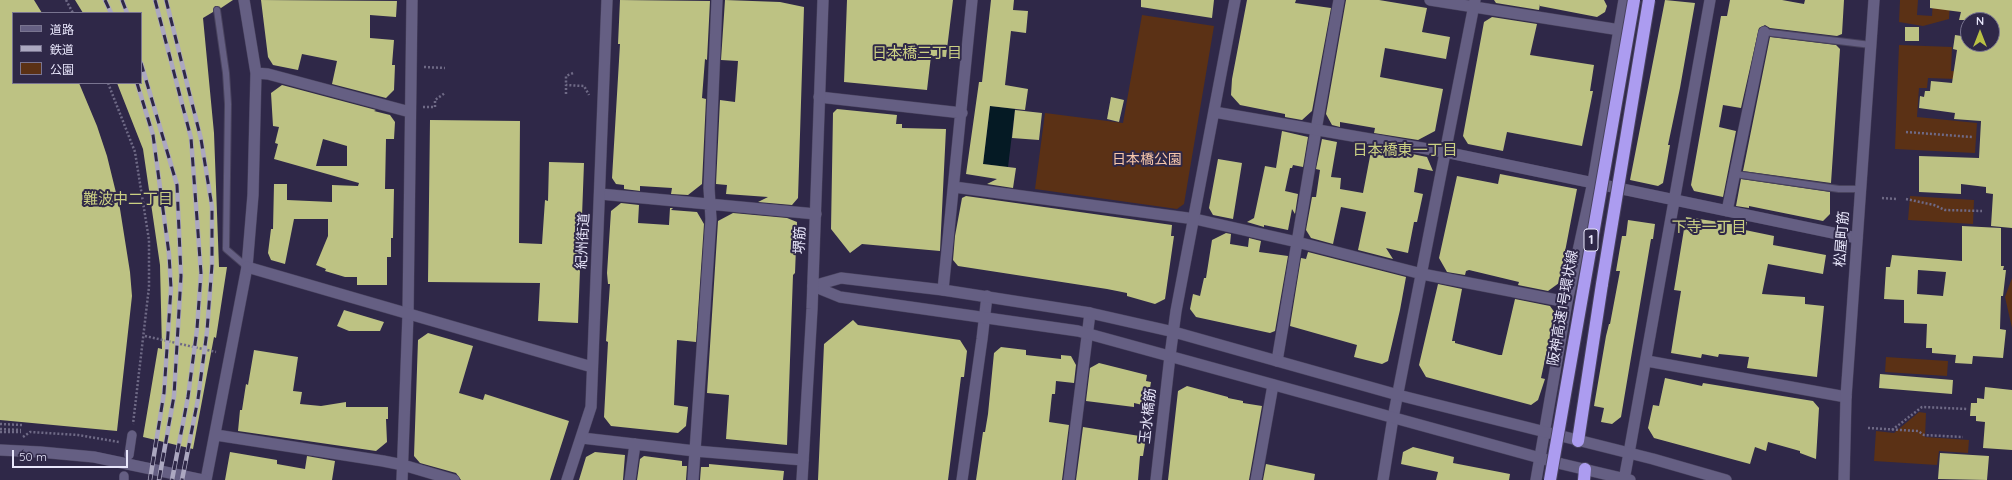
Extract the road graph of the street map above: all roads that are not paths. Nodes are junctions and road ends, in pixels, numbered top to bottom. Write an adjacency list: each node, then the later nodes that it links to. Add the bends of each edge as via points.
1 (244, 0): 20 (street)
2 (412, 0): 22 (street)
3 (607, 0): 31 (street, 紀州街道)
4 (717, 0): 33 (street)
5 (823, 0): 21 (street, 堺筋)
6 (972, 0): 24 (street)
7 (1235, 0): 23 (street, 玉水橋筋)
8 (1339, 0): 25 (street)
9 (1430, 0): 15 (street)
10 (1624, 0): 17 (street)
11 (1634, 0): 86 (highway, 阪神高速1号環状線 / 1, bridge)
12 (1649, 0): 62 (highway, bridge)
13 (1710, 0): 32 (street)
14 (1874, 0): 19 (street, 松屋町筋)
15 (1475, 4): 17 (street); 26 (street)
16 (217, 10): 39 (lane, via 228,104 226,249)
17 (1620, 30): 28 (street)
18 (1764, 32): 19 (lane); 27 (street)
19 (1871, 45): 30 (street, 松屋町筋)
20 (256, 72): 22 (street); 39 (street, via 253,195)
21 (819, 97): 24 (street); 35 (street, 堺筋)
22 (410, 112): 46 (street)
23 (1214, 112): 25 (street); 36 (street, 玉水橋筋)
24 (962, 113): 29 (street)
25 (1316, 130): 26 (street); 38 (street)
26 (1445, 152): 28 (street); 40 (street)
27 (1735, 174): 30 (lane, via 1838,189); 34 (street)
28 (1593, 182): 32 (street); 44 (street)
29 (954, 187): 36 (street); 42 (street)
30 (1861, 189): 37 (street, 松屋町筋)
31 (600, 194): 33 (street); 53 (street, 紀州街道)
32 (1675, 200): 34 (street); 52 (street)
33 (710, 204): 35 (street); 65 (street)
34 (1727, 211): 37 (street)
35 (816, 214): 41 (street, 堺筋)
36 (1194, 219): 38 (street); 48 (street, 玉水橋筋)
37 (1857, 238): 56 (street, 松屋町筋)
38 (1297, 242): 40 (street); 51 (street)
39 (248, 267): 46 (street); 59 (street)
40 (1422, 274): 44 (street); 55 (street)
41 (813, 286): 42 (street, via 841,278); 47 (street, via 840,297); 69 (street, 堺筋)
42 (943, 290): 43 (street)
43 (987, 296): 45 (street); 47 (street)
44 (1567, 302): 58 (street)
45 (1090, 313): 48 (street); 49 (street)
46 (408, 314): 53 (street); 70 (street)
47 (985, 317): 49 (street); 80 (street)
48 (1174, 332): 50 (street, 玉水橋筋); 51 (street)
49 (1088, 334): 50 (street); 81 (street)
50 (1170, 356): 54 (street); 82 (street, 玉水橋筋)
51 (1278, 361): 55 (street)
52 (1646, 362): 56 (street); 66 (street)
53 (592, 367): 60 (street, 紀州街道, via 591,407)
54 (1273, 385): 57 (street); 83 (street)
55 (1398, 395): 57 (street); 58 (street)
56 (1846, 397): 88 (street, 松屋町筋)
57 (1393, 418): 68 (street); 84 (street)
58 (1544, 432): 62 (street); 68 (street)
59 (216, 435): 70 (street); 73 (street)
60 (582, 438): 63 (street); 76 (street, 紀州街道)
61 (132, 439): 67 (street)
62 (1578, 441): 66 (street)
63 (635, 444): 65 (street); 77 (street)
64 (0, 450): 73 (street, via 52,452 94,458)
65 (695, 451): 69 (street); 78 (street)
66 (1629, 453): 72 (street); 87 (street)
67 (130, 455)
68 (1540, 457): 71 (street); 85 (street)
69 (803, 460): 79 (street, 堺筋)
70 (403, 465): 74 (street); 75 (street)
71 (1584, 474): 72 (street)
72 (1626, 479)
73 (204, 480)
74 (402, 480)
75 (454, 480)
76 (567, 480)
77 (630, 480)
78 (693, 480)
79 (802, 480)
80 (962, 480)
81 (1069, 480)
82 (1156, 480)
83 (1256, 480)
84 (1383, 480)
85 (1536, 480)
86 (1550, 480)
87 (1726, 480)
88 (1844, 480)

